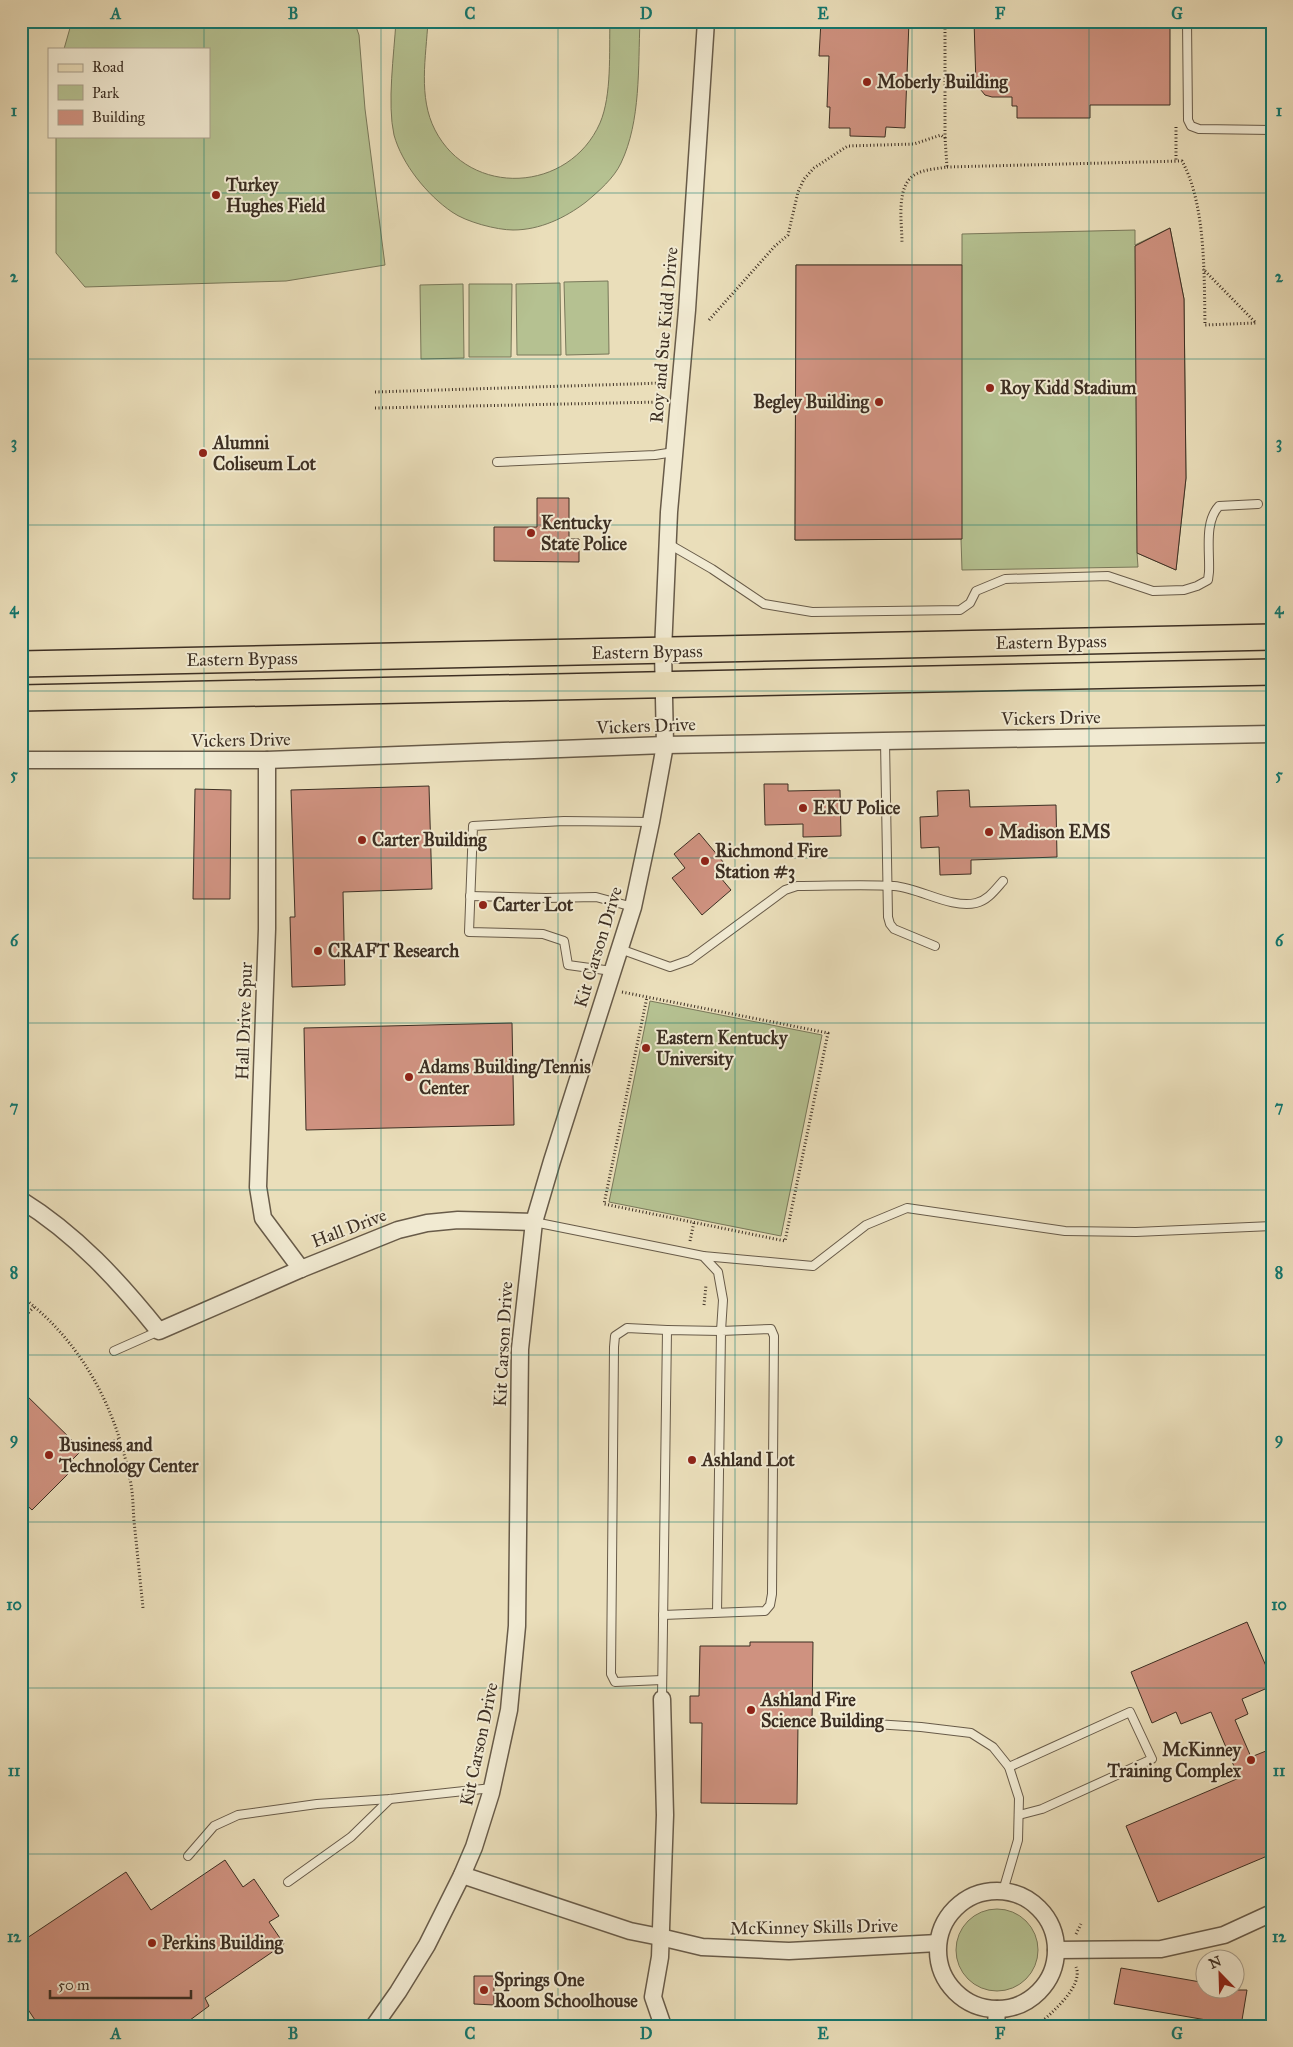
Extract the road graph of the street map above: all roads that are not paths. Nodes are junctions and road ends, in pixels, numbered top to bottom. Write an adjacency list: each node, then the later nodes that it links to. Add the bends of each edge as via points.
1 (706, 21): 4 (street, Roy and Sue Kidd Drive)
2 (1187, 21): 3 (lane, via 1188,120 1191,126 1200,129)
3 (1272, 130)
4 (674, 452): 5 (lane); 7 (street, Roy and Sue Kidd Drive)
5 (497, 462)
6 (1258, 504): 7 (lane, via 1219,506 1214,512 1210,521 1208,580 1197,586 1184,590 1153,591 1108,576 1005,579 976,591 970,603 960,610 812,612 764,604)
7 (667, 543): 9 (street, Roy and Sue Kidd Drive)
8 (1272, 637): 9 (main road, Eastern Bypass)
9 (663, 651): 10 (main road, Eastern Bypass); 12 (street, Kit Carson Drive)
10 (21, 664)
11 (1272, 672): 12 (main road, Eastern Bypass)
12 (664, 686): 13 (main road, Eastern Bypass); 16 (street, Kit Carson Drive)
13 (21, 698)
14 (1272, 734): 15 (street, Vickers Drive)
15 (885, 741): 16 (street, Vickers Drive); 21 (lane)
16 (665, 745): 18 (street, Vickers Drive); 19 (street, Kit Carson Drive)
17 (21, 760): 18 (street, Vickers Drive)
18 (267, 760): 31 (street, Hall Drive Spur, via 267,929 258,1187 263,1218)
19 (651, 822): 22 (lane, via 564,821 473,826); 23 (street, Kit Carson Drive)
20 (1002, 882): 21 (lane, via 988,898 958,905 937,896)
21 (887, 886): 24 (lane, via 890,924 894,929); 25 (lane, via 797,886 785,890 678,966 670,967)
22 (470, 896): 23 (lane, via 596,896); 26 (lane, via 469,932 544,934 564,941 568,965)
23 (632, 907): 25 (street, Kit Carson Drive)
24 (935, 946)
25 (620, 949): 26 (street, Kit Carson Drive)
26 (612, 971): 28 (street, Kit Carson Drive)
27 (21, 1200): 33 (street, via 55,1223 89,1253)
28 (534, 1222): 30 (lane, Hall Drive); 31 (street, Hall Drive, via 458,1220 413,1226); 42 (street, Kit Carson Drive, via 520,1349 516,1654 504,1738)
29 (1272, 1226): 30 (lane, Hall Drive, via 1136,1232 1064,1231 907,1208 866,1225 813,1266)
30 (703, 1256): 34 (lane, via 718,1272 723,1300)
31 (301, 1269): 33 (street, Hall Drive)
32 (667, 1330): 34 (lane); 37 (lane); 38 (lane, via 628,1328 622,1331 616,1336 614,1366 611,1674 615,1682)
33 (159, 1331): 35 (lane)
34 (721, 1331): 36 (lane); 36 (lane, via 771,1330 774,1336 772,1594 765,1611)
35 (114, 1351)
36 (717, 1613): 37 (lane)
37 (663, 1615): 38 (lane)
38 (662, 1680): 39 (lane)
39 (662, 1699): 50 (street, via 665,1815)
40 (860, 1723): 41 (lane, via 970,1733 993,1747)
41 (1010, 1767): 44 (lane, via 1019,1798); 44 (lane, via 1130,1712 1152,1759 1042,1809)
42 (492, 1788): 43 (lane); 46 (street, Kit Carson Drive)
43 (390, 1799): 45 (lane, via 317,1804 238,1816 214,1826); 47 (lane, via 352,1837)
44 (1019, 1816): 48 (lane, via 1018,1840)
45 (188, 1856)
46 (462, 1875): 50 (street, McKinney Skills Drive, via 630,1931); 54 (street, Kit Carson Drive, via 413,1969)
47 (288, 1882)
48 (1003, 1891): 51 (street, via 984,1892 962,1901 946,1918); 52 (street, via 1019,1895 1039,1908)
49 (1272, 1913): 52 (street, via 1224,1935 1161,1949)
50 (660, 1936): 51 (street, McKinney Skills Drive, via 702,1947 789,1951); 55 (street, via 653,1997)
51 (938, 1943): 53 (street, via 938,1963 955,1992 974,2005)
52 (1062, 1950): 53 (street, via 1038,1992 1019,2005)
53 (997, 2009): 56 (street)
54 (374, 2026)
55 (663, 2026)
56 (996, 2026)
57 (1109, 2026): 58 (lane)
58 (1139, 2026)

